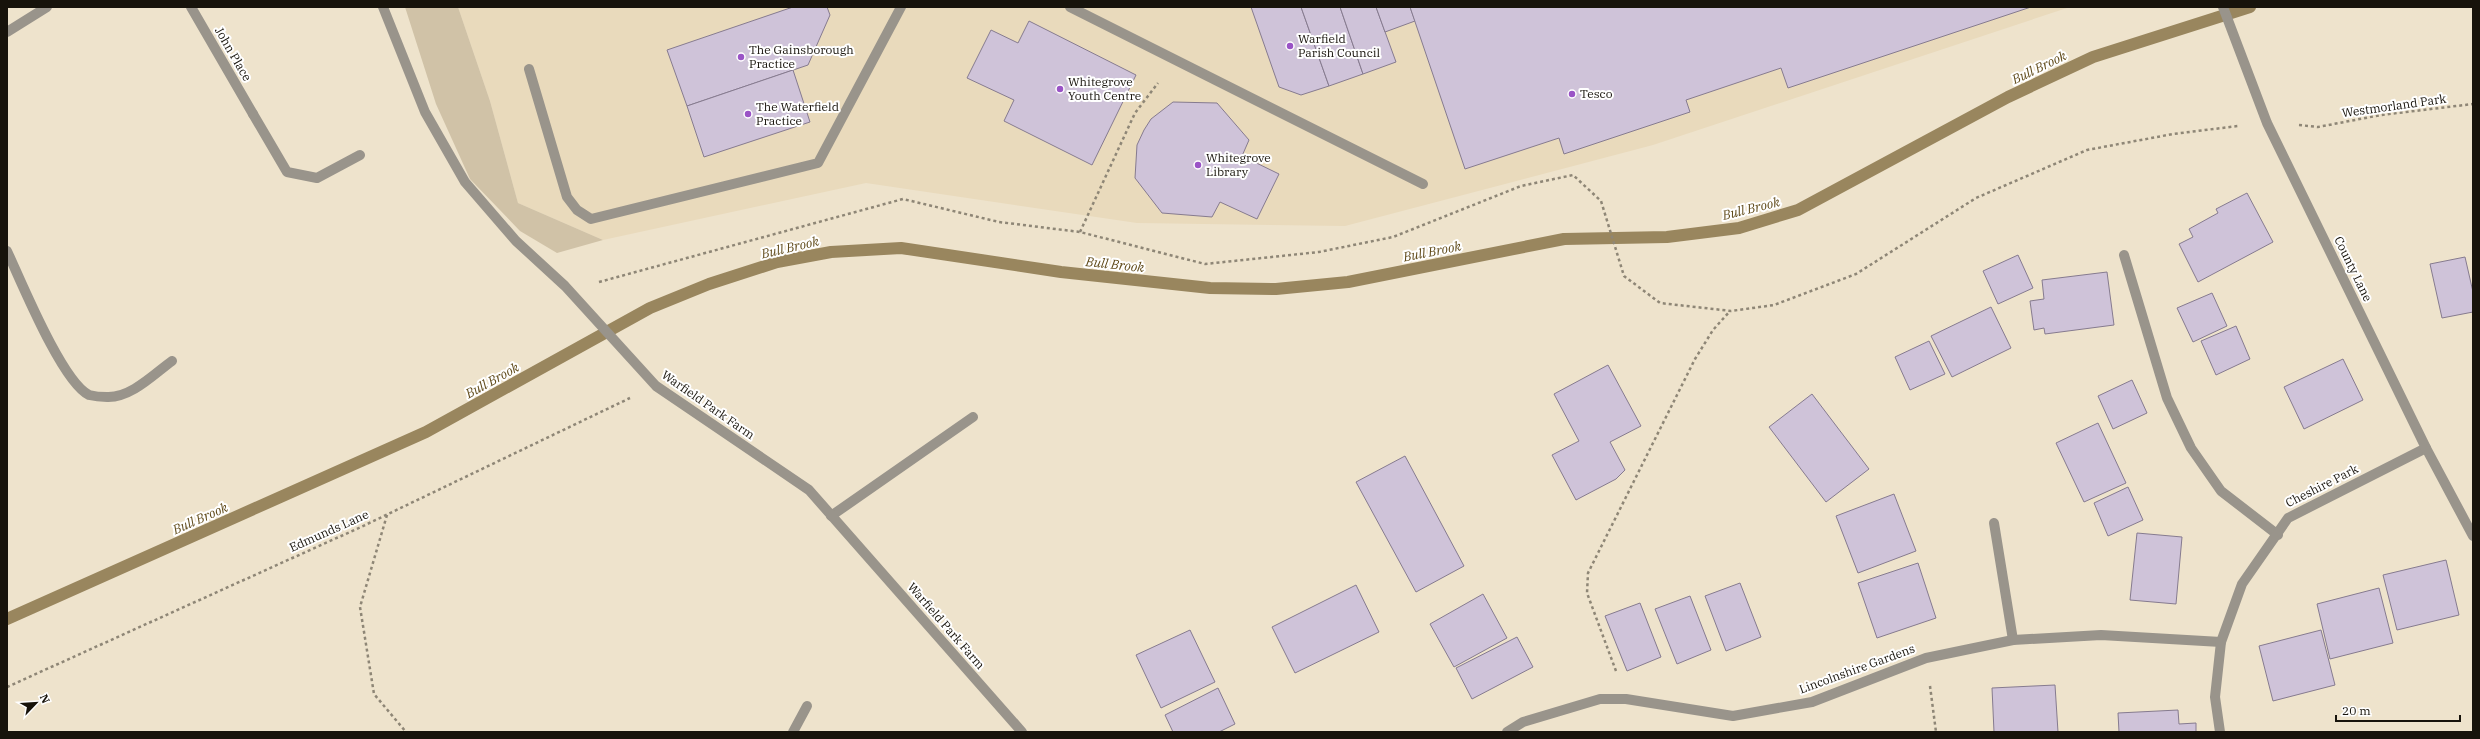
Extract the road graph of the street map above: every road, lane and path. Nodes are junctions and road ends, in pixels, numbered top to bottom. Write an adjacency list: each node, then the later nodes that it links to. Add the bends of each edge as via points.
1 (47, 7): 7 (street)
2 (191, 7): 13 (street, John Place, via 286,172 317,178)
3 (383, 7): 18 (street, Warfield Park Farm, via 425,112 465,182 516,241)
4 (901, 7): 9 (street, via 818,163 591,219 577,210 567,197)
5 (1070, 7): 8 (street)
6 (2223, 7): 23 (street, County Lane, via 2267,123)
7 (7, 32)
8 (1176, 60): 14 (street); 15 (path, via 1135,113)
9 (529, 69)
10 (2473, 104): 12 (path, Westmorland Park, via 2381,115)
11 (2237, 126): 19 (path, via 2174,134 2087,150 1976,198 1856,274 1774,305)
12 (2318, 127)
13 (360, 155)
14 (1423, 184)
15 (1080, 232): 18 (path, via 1000,222 903,199 598,282); 19 (path, via 1205,264 1319,252 1393,237 1521,186 1573,175 1600,201 1624,276 1660,302)
16 (7, 251): 20 (street, via 62,365 75,382 89,394 108,398 128,393)
17 (2124, 255): 27 (street, via 2167,398 2191,448 2221,491)
18 (565, 286): 21 (street, Warfield Park Farm)
19 (1731, 311): 33 (path, via 1713,330 1695,359 1588,573 1587,593)
20 (172, 361)
21 (656, 386): 24 (path, Edmunds Lane); 25 (street, Warfield Park Farm, via 809,490)
22 (973, 417): 25 (street)
23 (2426, 448): 27 (street, Cheshire Park, via 2288,518); 28 (street, County Lane)
24 (387, 515): 32 (path, Edmunds Lane); 35 (path, via 360,607 374,694)
25 (832, 516): 37 (street, Warfield Park Farm)
26 (1994, 524): 29 (street)
27 (2278, 535): 30 (street, Cheshire Park, via 2242,584)
28 (2473, 536)
29 (2013, 640): 30 (street, Lincolnshire Gardens, via 2101,635); 31 (street, Lincolnshire Gardens)
30 (2221, 642): 40 (street, Cheshire Park, via 2215,697)
31 (1926, 658): 33 (street, Lincolnshire Gardens, via 1812,702 1732,716); 39 (path)
32 (7, 687)
33 (1626, 699): 38 (street, Lincolnshire Gardens, via 1600,699 1523,722)
34 (808, 706): 36 (street)
35 (406, 732)
36 (793, 732)
37 (1022, 732)
38 (1508, 732)
39 (1936, 732)
40 (2220, 732)

